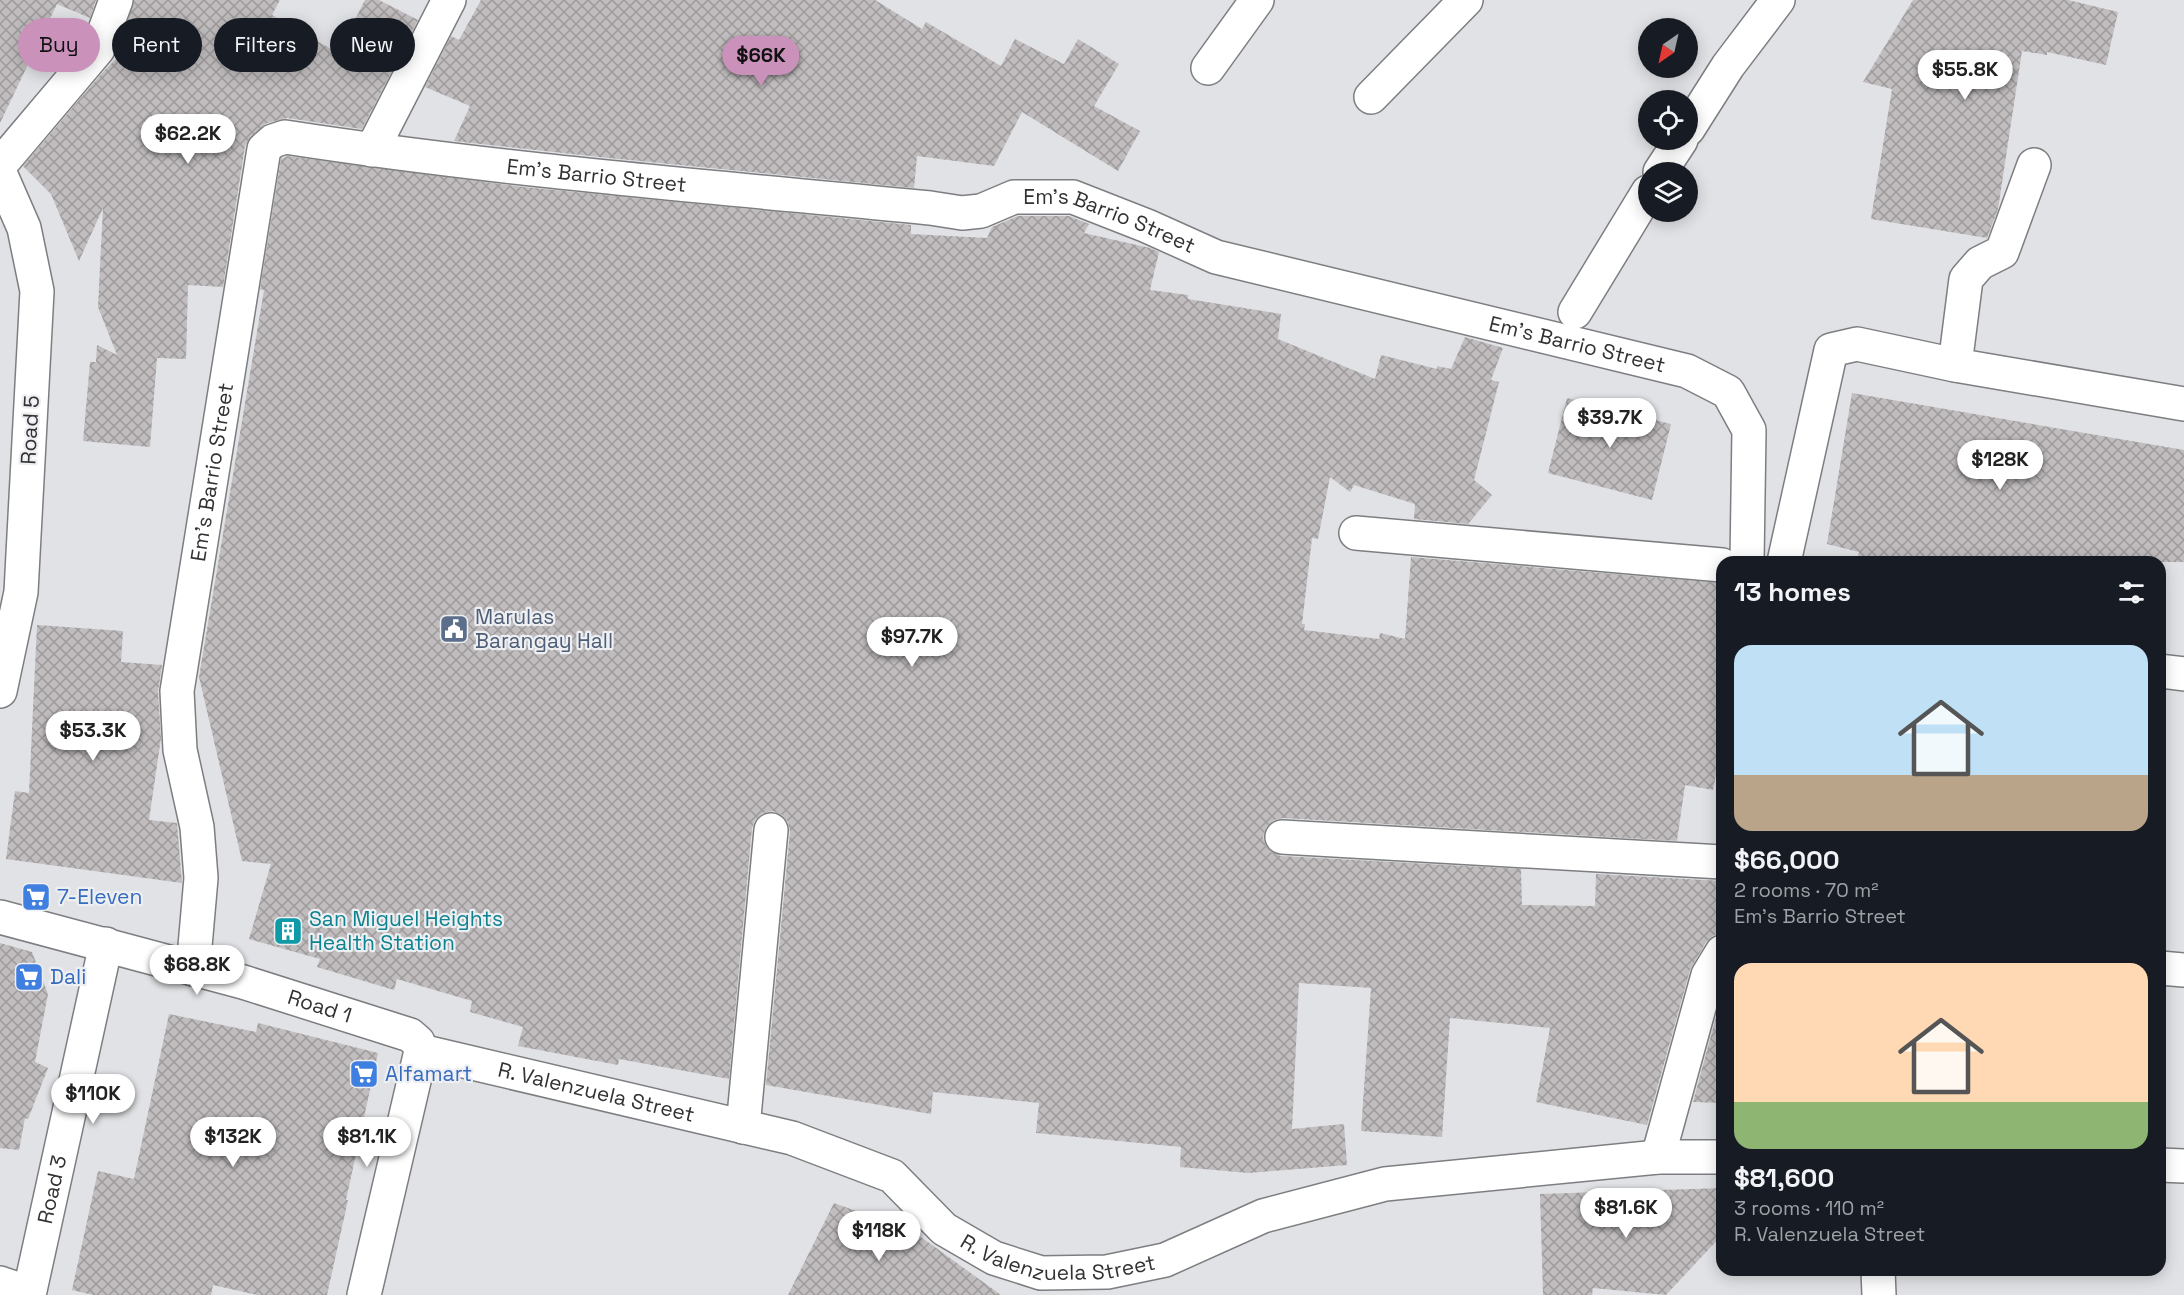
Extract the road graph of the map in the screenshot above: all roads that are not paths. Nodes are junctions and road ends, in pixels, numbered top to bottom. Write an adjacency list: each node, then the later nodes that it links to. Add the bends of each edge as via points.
1 (116, 0): 10 (street, via 98,49)
2 (449, 0): 9 (street)
3 (1257, 0): 6 (street)
4 (1466, 0): 7 (street)
5 (1778, 0): 8 (street)
6 (1208, 68)
7 (1371, 97)
8 (1698, 113)
9 (372, 150): 19 (street, Em’s Barrio Street, via 962,213 981,211 1014,197 1073,197 1216,256 1688,371 1728,393 1749,430); 32 (street, Em’s Barrio Street, via 285,137 264,149 177,691 180,750 197,827 201,878)
10 (0, 165)
11 (2034, 165): 15 (street, via 2002,252 1980,263 1966,279)
12 (0, 173): 18 (street, Road 5, via 24,228 36,291)
13 (1638, 208): 14 (street)
14 (1575, 312)
15 (1955, 365): 16 (street); 20 (street, via 1857,344 1831,350)
16 (2184, 404)
17 (1356, 533): 21 (street)
18 (12, 540): 24 (street, Road 5, via 21,592)
19 (1747, 556)
20 (1786, 556)
21 (1716, 564)
22 (2166, 672): 23 (street)
23 (2184, 674)
24 (0, 691)
25 (771, 830): 35 (street)
26 (1282, 837): 27 (street)
27 (1716, 862)
28 (0, 917): 29 (street, Road 1)
29 (106, 944): 32 (street, Road 1); 41 (street, Road 3)
30 (1716, 962): 36 (street, via 1708,975)
31 (2166, 968): 33 (street)
32 (194, 969): 34 (street, Road 1, via 411,1035)
33 (2184, 970)
34 (421, 1051): 35 (street, R. Valenzuela Street); 42 (street)
35 (743, 1127): 36 (street, R. Valenzuela Street, via 792,1138 892,1176 944,1229 994,1258 1041,1273 1107,1272 1165,1260 1263,1216 1384,1184)
36 (1658, 1157): 37 (street, R. Valenzuela Street)
37 (1716, 1157)
38 (2166, 1165): 39 (street)
39 (2184, 1166)
40 (1878, 1276): 43 (street)
41 (19, 1290)
42 (364, 1295)
43 (1879, 1295)

